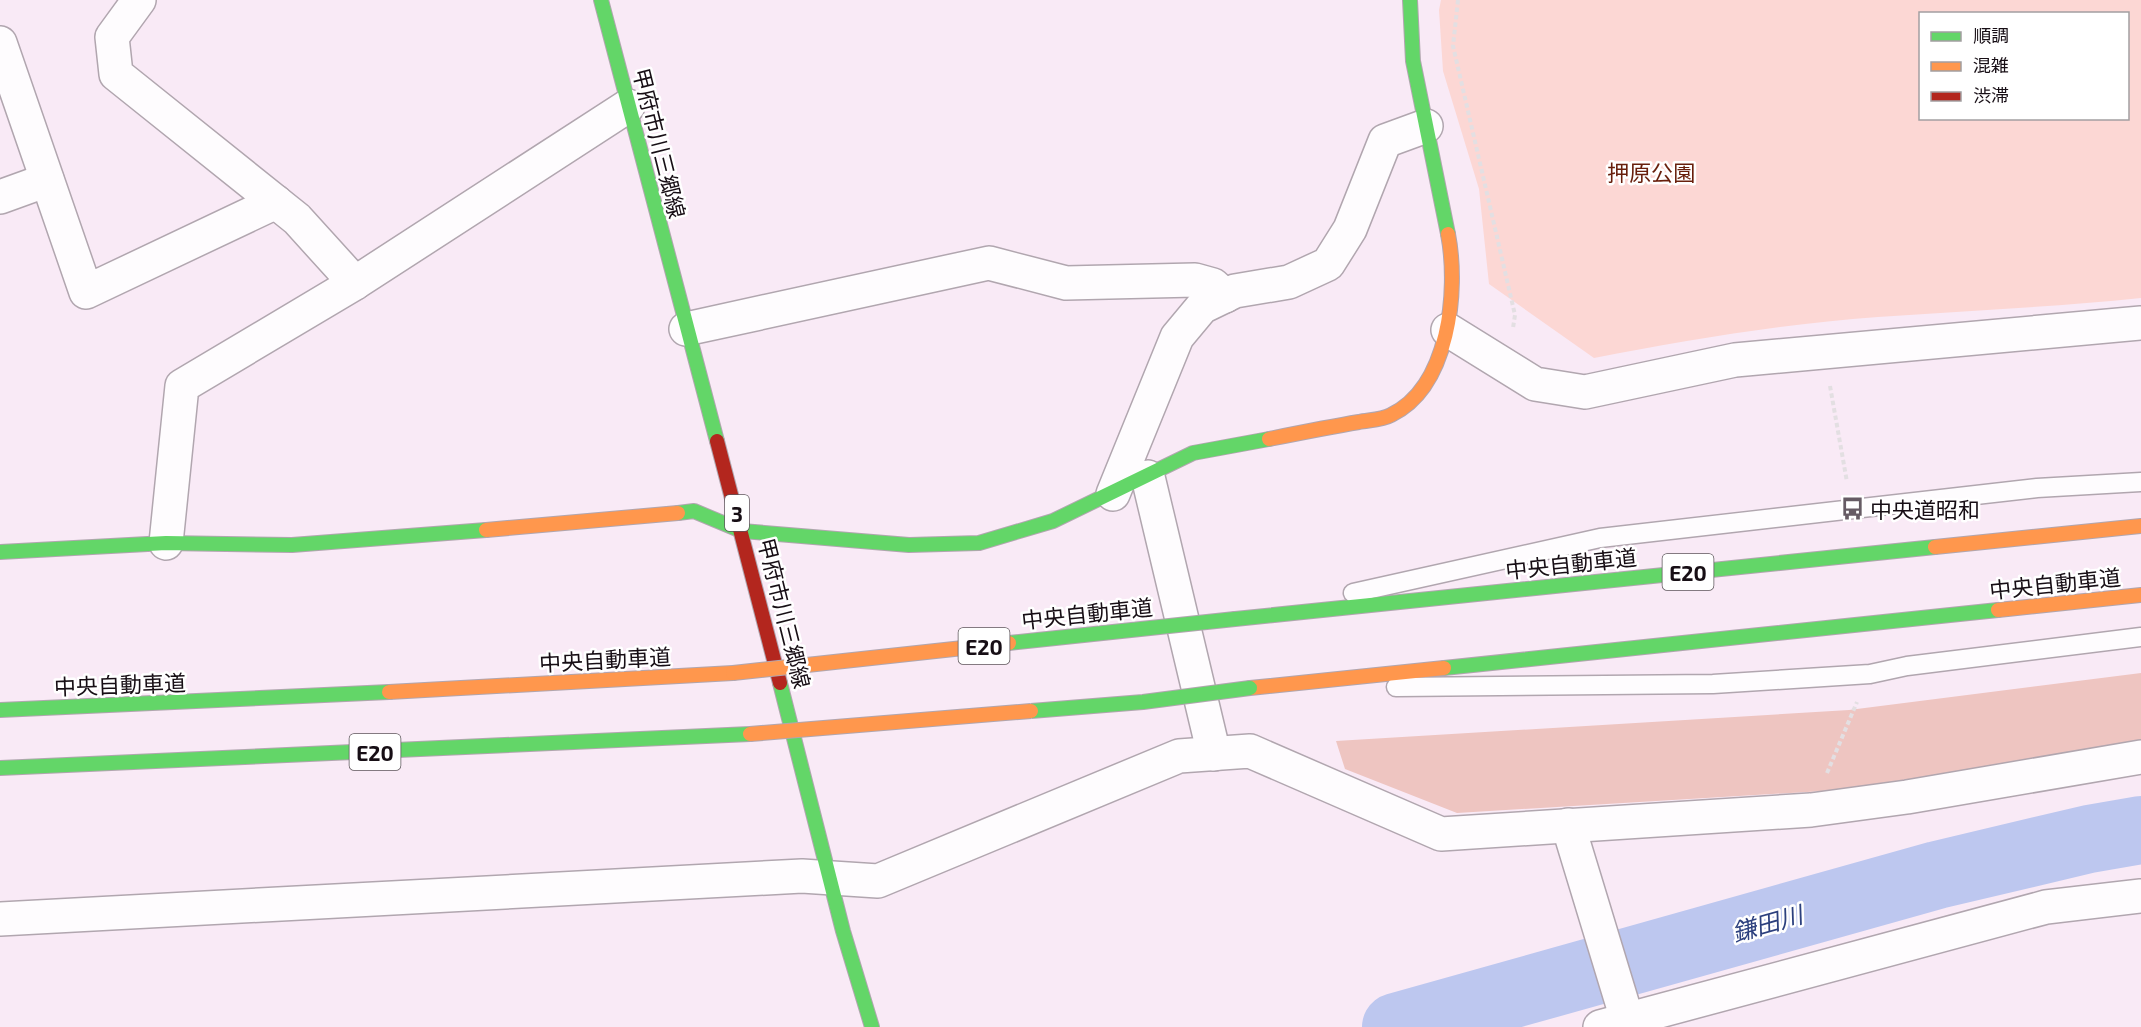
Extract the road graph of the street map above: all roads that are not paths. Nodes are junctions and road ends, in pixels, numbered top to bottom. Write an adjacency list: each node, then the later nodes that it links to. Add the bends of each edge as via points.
1 (139, 0): 9 (street, via 112,37 117,74)
2 (601, 0): 5 (main road, 甲府市川三郷線 / 3)
3 (1410, 0): 6 (main road, via 1413,61)
4 (0, 43): 7 (street)
5 (628, 106): 10 (street); 13 (main road, 甲府市川三郷線 / 3)
6 (1426, 126): 11 (street, via 1385,141 1350,229 1328,264 1289,282); 14 (main road, via 1450,244 1453,290)
7 (47, 180): 8 (street); 9 (street, via 86,292)
8 (0, 197)
9 (276, 202): 10 (street, via 297,219)
10 (355, 283): 20 (street, via 182,386)
11 (1225, 296): 13 (street, via 1213,285 1195,280 1066,283 989,263); 17 (street, via 1202,307 1177,337)
12 (2141, 322): 14 (street, via 1735,360 1586,392 1535,384)
13 (686, 329): 19 (main road, 甲府市川三郷線 / 3)
14 (1448, 330): 15 (main road, via 1437,362 1413,399 1390,417 1193,453)
15 (1148, 477): 17 (main road); 27 (street)
16 (2141, 482): 23 (lane, via 2037,488 1600,538)
17 (1113, 494): 19 (main road, via 1053,521 979,543 909,545)
18 (2141, 526): 23 (main road, 中央自動車道 / E20)
19 (742, 531): 20 (main road, via 694,511 292,545); 31 (main road, 甲府市川三郷線 / 3)
20 (166, 543): 21 (main road)
21 (0, 552)
22 (2141, 595): 25 (main road, 中央自動車道 / E20)
23 (1234, 620): 26 (main road, 中央自動車道 / E20, bridge, via 733,673)
24 (2141, 637): 25 (lane, via 1870,674 1713,684)
25 (1250, 688): 29 (main road, 中央自動車道 / E20, bridge, via 1143,702 750,734)
26 (0, 710)
27 (1214, 754): 30 (street, via 1250,751 1441,834); 31 (street, via 1179,756 878,881)
28 (2141, 757): 30 (street, via 1811,810)
29 (0, 768)
30 (1568, 825): 34 (street, via 1591,900)
31 (832, 880): 33 (street, via 802,876); 35 (main road, 甲府市川三郷線 / 3)
32 (2141, 896): 34 (street, via 2046,907)
33 (0, 919)
34 (1613, 1023)
35 (872, 1027)

